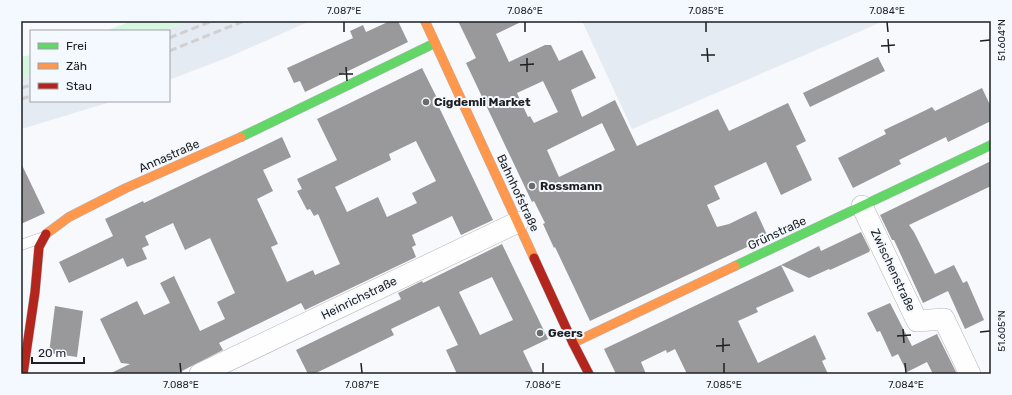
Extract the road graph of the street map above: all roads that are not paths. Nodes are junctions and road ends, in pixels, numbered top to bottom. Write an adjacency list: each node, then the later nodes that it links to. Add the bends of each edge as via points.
1 (425, 21): 2 (street, Bahnhofstraße)
2 (434, 43): 5 (street, Bahnhofstraße); 6 (street, Annastraße, via 250,133 126,188 69,217)
3 (991, 145): 4 (street, Grünstraße)
4 (862, 206): 8 (street, Grünstraße); 12 (street, Zwischenstraße, via 917,321 944,319)
5 (518, 222): 8 (street, Bahnhofstraße); 9 (street, Heinrichstraße)
6 (44, 236): 7 (lane); 10 (street, via 39,247)
7 (21, 245)
8 (574, 343): 11 (street, Bahnhofstraße)
9 (211, 372)
10 (22, 374)
11 (589, 374)
12 (970, 374)

